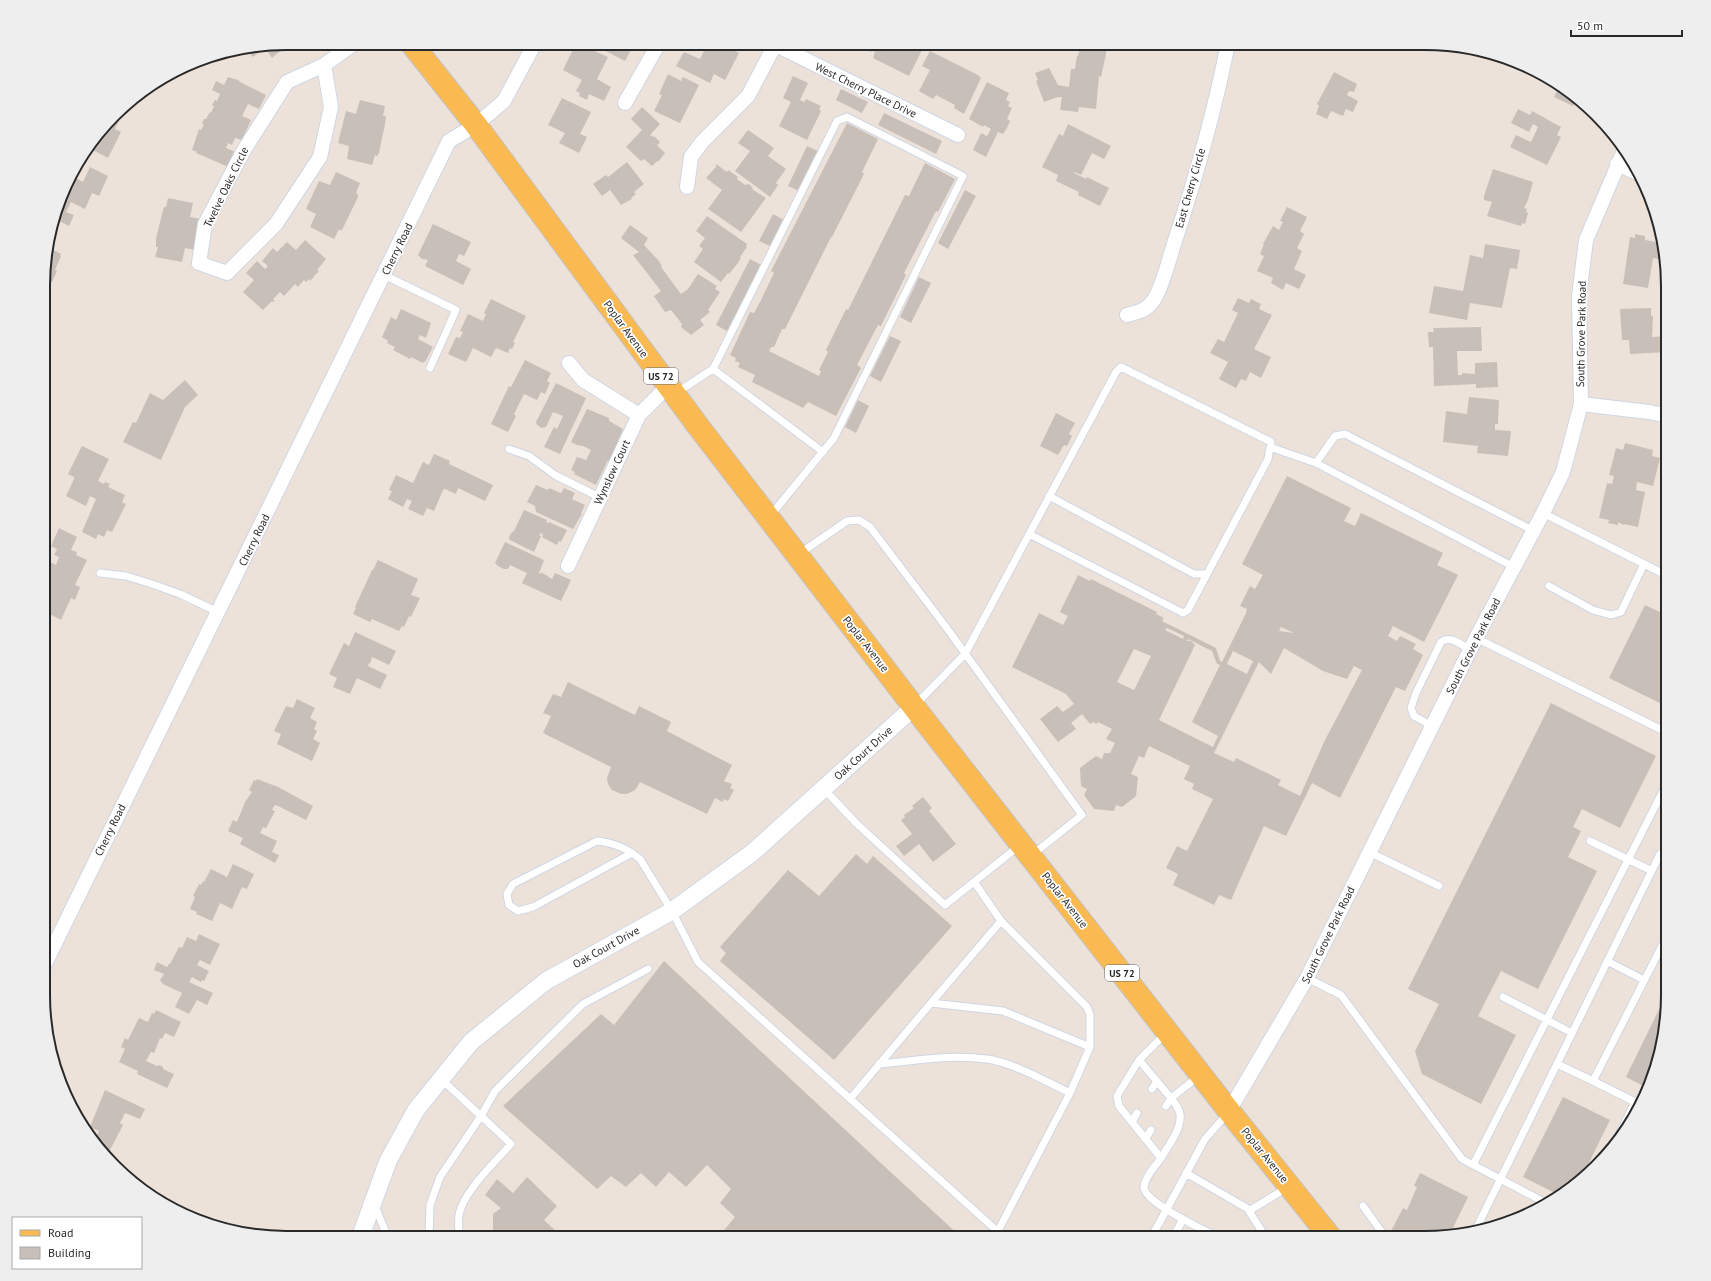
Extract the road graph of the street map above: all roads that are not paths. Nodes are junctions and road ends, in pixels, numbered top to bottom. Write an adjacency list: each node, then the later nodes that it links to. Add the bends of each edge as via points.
1 (345, 50): 8 (street, Twelve Oaks Circle)
2 (417, 50): 10 (main road, Poplar Avenue / US 72)
3 (531, 50): 10 (street, Cherry Road, via 504,101)
4 (654, 50): 9 (street)
5 (770, 50): 13 (street, West Cherry Place Drive, via 748,96 702,142 691,157)
6 (785, 50): 11 (street, West Cherry Place Drive)
7 (1227, 50): 15 (street, East Cherry Circle, via 1183,218 1160,285 1154,300 1146,309)
8 (324, 65): 8 (street, Twelve Oaks Circle, via 287,82 244,150 205,224 199,263 227,273 276,224 320,157 331,107)
9 (625, 103)
10 (476, 125): 14 (street, Cherry Road, via 449,141); 19 (main road, Poplar Avenue / US 72)
11 (958, 135)
12 (1620, 158): 20 (street, South Grove Park Road, via 1586,240 1579,296)
13 (687, 187)
14 (384, 275): 17 (lane, via 456,310); 41 (street, Cherry Road)
15 (1127, 315)
16 (569, 363): 21 (street, via 587,383)
17 (430, 368)
18 (713, 369): 19 (lane); 25 (lane); 25 (lane, via 837,121 848,117 963,176 834,438)
19 (671, 390): 21 (street, Wynslow Court); 30 (main road, Poplar Avenue / US 72)
20 (1581, 404): 22 (street); 29 (street, South Grove Park Road, via 1563,472)
21 (639, 415): 28 (street, Wynslow Court)
22 (1661, 415)
23 (1270, 447): 26 (lane); 27 (lane, via 1272,442 1121,367); 39 (lane, via 1268,459)
24 (509, 450): 28 (lane, via 529,456 555,475)
25 (823, 452): 30 (lane)
26 (1316, 462): 31 (lane, via 1335,436 1345,434); 36 (lane)
27 (1049, 496): 32 (lane); 39 (lane, via 1194,574)
28 (601, 498): 35 (street, Wynslow Court)
29 (1543, 513): 31 (street, South Grove Park Road); 34 (lane)
30 (768, 518): 33 (main road, Poplar Avenue / US 72)
31 (1534, 531): 36 (street, South Grove Park Road)
32 (1029, 534): 39 (lane, via 1183,613 1188,610); 43 (lane)
33 (797, 555): 43 (lane, via 847,521 859,520 870,527); 44 (main road, Poplar Avenue / US 72)
34 (1644, 564): 37 (lane); 40 (lane, via 1621,612 1611,615 1593,610)
35 (568, 566)
36 (1514, 567): 42 (street, South Grove Park Road)
37 (1661, 572)
38 (100, 573): 41 (lane, via 126,576 152,584)
39 (1207, 574)
40 (1549, 586)
41 (218, 612): 61 (street, Cherry Road)
42 (1473, 644): 45 (street, South Grove Park Road); 45 (lane, via 1450,639 1441,642 1411,708 1414,716); 46 (lane)
43 (965, 654): 44 (lane); 50 (lane, via 1082,816)
44 (914, 707): 47 (street, Oak Court Drive); 50 (main road, Poplar Avenue / US 72)
45 (1432, 726): 51 (street, South Grove Park Road)
46 (1661, 730)
47 (823, 788): 56 (lane, via 852,820 945,905); 58 (street, Oak Court Drive, via 752,853)
48 (1661, 795): 54 (lane)
49 (1590, 841): 54 (lane)
50 (1026, 850): 56 (lane); 69 (main road, Poplar Avenue / US 72)
51 (1369, 852): 57 (lane); 64 (street, South Grove Park Road)
52 (632, 853): 52 (lane, via 612,842 597,841 513,884 507,894 510,905 518,912 533,907); 58 (lane, via 640,859)
53 (1661, 854): 55 (lane)
54 (1628, 859): 55 (lane); 68 (lane)
55 (1652, 871): 62 (lane)
56 (974, 883): 59 (lane)
57 (1439, 886)
58 (672, 911): 76 (street, Oak Court Drive, via 546,981 471,1042); 82 (lane, via 698,962)
59 (1001, 921): 67 (lane); 71 (lane, via 1087,1007 1090,1015)
60 (1661, 947): 65 (lane)
61 (50, 954)
62 (1607, 961): 65 (lane); 70 (lane)
63 (648, 969): 87 (lane, via 583,1004 495,1091)
64 (1307, 978): 85 (street, South Grove Park Road); 92 (lane, via 1341,995 1462,1159)
65 (1644, 980): 78 (lane)
66 (1503, 997): 68 (lane)
67 (931, 1003): 71 (lane, via 1003,1011); 73 (lane)
68 (1547, 1020): 70 (lane); 92 (lane)
69 (1168, 1032): 72 (lane); 75 (main road, Poplar Avenue / US 72)
70 (1572, 1032): 74 (lane)
71 (1090, 1047): 80 (lane)
72 (1139, 1060): 77 (lane); 88 (lane, via 1117,1096 1119,1106)
73 (880, 1064): 80 (lane, via 948,1057 988,1059 1016,1068); 82 (lane)
74 (1557, 1064): 78 (lane); 94 (lane)
75 (1201, 1075): 81 (lane); 85 (main road, Poplar Avenue / US 72)
76 (441, 1079): 87 (lane); 97 (street, Oak Court Drive, via 416,1110 388,1161)
77 (1157, 1081): 79 (lane); 81 (lane)
78 (1593, 1081): 83 (lane)
79 (1152, 1089)
80 (1070, 1093): 107 (lane)
81 (1171, 1098): 84 (lane); 91 (lane, via 1180,1114 1178,1126)
82 (850, 1099): 107 (lane)
83 (1635, 1102)
84 (1166, 1106)
85 (1229, 1111): 93 (lane, via 1205,1139); 95 (main road, Poplar Avenue / US 72)
86 (1138, 1113): 88 (lane)
87 (481, 1116): 105 (lane, via 440,1177 430,1205); 106 (lane, via 511,1144 463,1202 459,1216)
88 (1132, 1122): 90 (lane)
89 (1150, 1130): 90 (lane)
90 (1145, 1139): 91 (lane)
91 (1161, 1158): 99 (lane, via 1146,1180 1144,1189)
92 (1473, 1165): 94 (lane)
93 (1186, 1173): 99 (lane); 100 (lane)
94 (1500, 1180): 96 (lane); 102 (lane)
95 (1289, 1186): 100 (lane); 112 (main road, Poplar Avenue / US 72)
96 (1541, 1200)
97 (373, 1202): 103 (street, Oak Court Drive); 104 (lane)
98 (1363, 1206): 113 (lane)
99 (1166, 1210): 101 (lane); 108 (lane)
100 (1250, 1210): 111 (lane)
101 (1183, 1219): 109 (lane); 110 (lane)
102 (1478, 1225)
103 (363, 1231)
104 (385, 1231)
105 (429, 1231)
106 (459, 1231)
107 (998, 1231)
108 (1155, 1231)
109 (1177, 1231)
110 (1206, 1231)
111 (1262, 1231)
112 (1325, 1231)
113 (1381, 1231)

